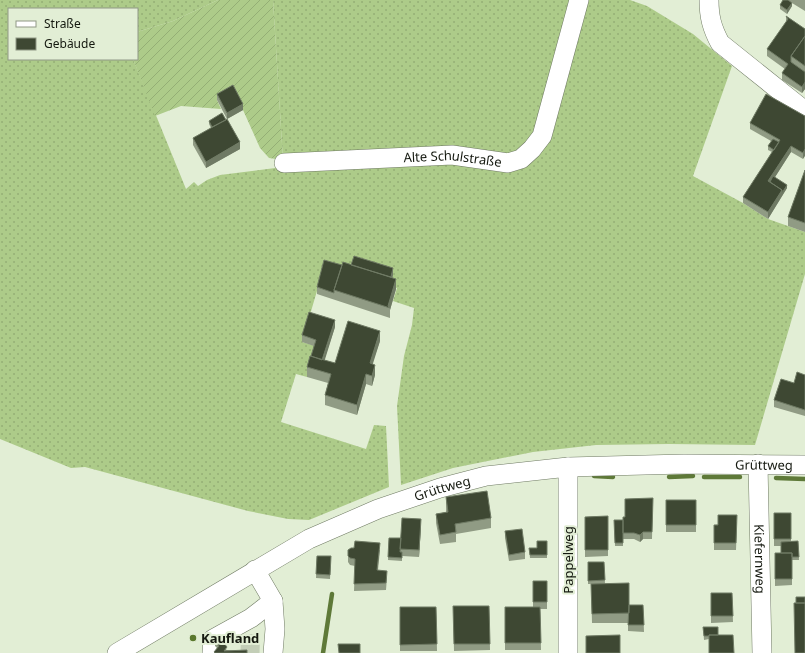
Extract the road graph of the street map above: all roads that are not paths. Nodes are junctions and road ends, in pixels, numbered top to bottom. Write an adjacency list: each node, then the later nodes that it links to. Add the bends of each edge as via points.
1 (579, 0): 4 (street, Alte Schulstraße, via 542,136 521,159 508,163 452,155)
2 (709, 0): 3 (street, via 710,19 720,43)
3 (805, 111)
4 (284, 163)
5 (758, 464): 6 (street, Grüttweg); 7 (street, Grüttweg); 14 (street, Kiefernweg)
6 (805, 465)
7 (568, 467): 8 (street, Grüttweg, via 486,476 440,488 378,509 310,539); 13 (street, Pappelweg)
8 (255, 570): 9 (street); 10 (street, Grüttweg)
9 (273, 601): 11 (street, via 251,618 213,639); 12 (street)
10 (117, 653)
11 (212, 653)
12 (273, 653)
13 (568, 653)
14 (762, 653)

